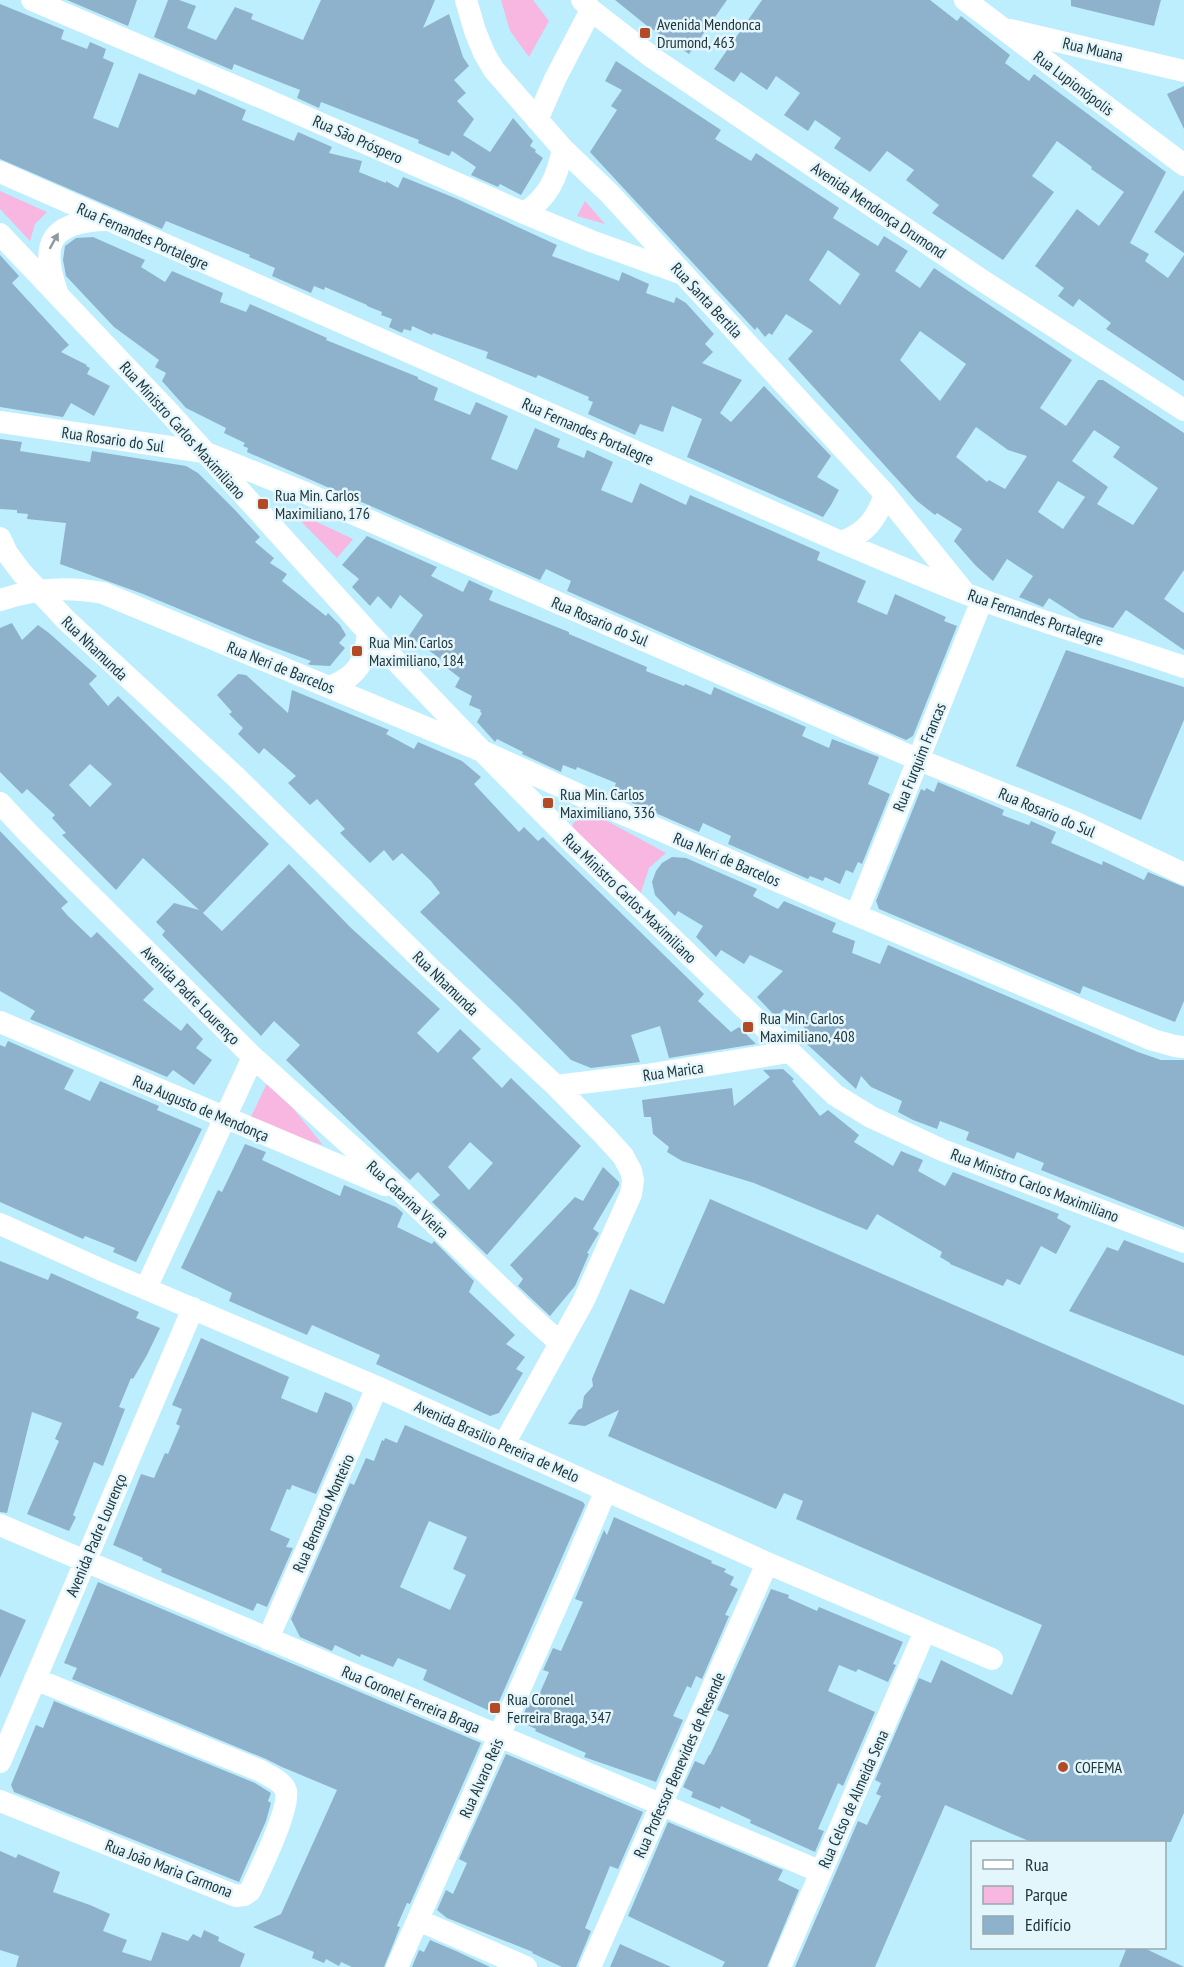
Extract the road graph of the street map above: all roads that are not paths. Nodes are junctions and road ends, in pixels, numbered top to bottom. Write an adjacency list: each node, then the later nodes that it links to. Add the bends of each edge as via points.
1 (32, 0): 11 (street, Rua São Próspero)
2 (466, 0): 7 (street, Rua Santa Bertila, via 475,31 494,70)
3 (965, 0): 5 (street, Rua Lupionópolis)
4 (587, 5): 7 (street); 16 (street, Avenida Mendonça Drumond, via 653,58 983,281)
5 (1001, 27): 6 (street, Rua Muana); 9 (street, Rua Lupionópolis)
6 (1184, 71)
7 (537, 120): 8 (street, Rua Santa Bertila)
8 (563, 149): 11 (street, via 553,183 537,205); 14 (street, Rua Santa Bertila)
9 (1184, 165)
10 (0, 172): 12 (street, Rua Fernandes Portalegre)
11 (524, 213): 14 (street, Rua São Próspero)
12 (106, 220): 15 (street, one-way to 12, via 50,269 51,242 61,230 75,223); 21 (street, Rua Fernandes Portalegre)
13 (0, 234): 15 (street, Rua Ministro Carlos Maximiliano)
14 (685, 275): 19 (street, Rua Santa Bertila)
15 (58, 297): 18 (street, Rua Ministro Carlos Maximiliano)
16 (1184, 410)
17 (0, 422): 18 (street, Rua Rosario do Sul)
18 (204, 452): 25 (street, Rua Ministro Carlos Maximiliano); 29 (street, Rua Rosario do Sul)
19 (885, 494): 21 (street, via 867,527); 23 (street, Rua Santa Bertila)
20 (0, 538): 22 (street, Rua Nhamunda)
21 (841, 542): 23 (street, Rua Fernandes Portalegre)
22 (36, 590): 24 (street); 27 (street, Rua Neri de Barcelos, via 79,588 103,592); 37 (street, Rua Nhamunda)
23 (973, 596): 26 (street, Rua Fernandes Portalegre); 29 (street, Rua Furquim Francas)
24 (0, 600)
25 (368, 632): 27 (street, via 362,663); 28 (street, Rua Ministro Carlos Maximiliano)
26 (1184, 667)
27 (330, 687): 28 (street, Rua Neri de Barcelos)
28 (482, 751): 32 (street, Rua Neri de Barcelos); 35 (street, Rua Ministro Carlos Maximiliano)
29 (918, 759): 31 (street, Rua Rosario do Sul, via 1074,822); 32 (street, Rua Furquim Francas)
30 (0, 803): 36 (street, Avenida Padre Lourenço)
31 (1184, 874)
32 (856, 915): 34 (street, Rua Neri de Barcelos, via 1153,1040)
33 (0, 1022): 38 (street, Rua Augusto de Mendonça)
34 (1184, 1047)
35 (789, 1052): 37 (street, Rua Marica); 41 (street, Rua Ministro Carlos Maximiliano, via 835,1095 898,1131)
36 (253, 1057): 38 (street, Avenida Padre Lourenço); 39 (street, Rua Catarina Vieira)
37 (556, 1086): 44 (street, Rua Nhamunda, via 623,1156 633,1180 617,1227)
38 (225, 1118): 39 (street, Rua Augusto de Mendonça); 42 (street, Avenida Padre Lourenço)
39 (402, 1192): 44 (street, Rua Catarina Vieira)
40 (0, 1224): 42 (street, Avenida Brasilio Pereira de Melo)
41 (1184, 1242)
42 (146, 1288): 43 (street, Avenida Brasilio Pereira de Melo)
43 (193, 1308): 45 (street, Avenida Brasilio Pereira de Melo); 49 (street, Avenida Padre Lourenço)
44 (560, 1343): 46 (street, Rua Nhamunda)
45 (377, 1387): 46 (street, Avenida Brasilio Pereira de Melo); 52 (street, Rua Bernardo Monteiro)
46 (504, 1444): 47 (street, Avenida Brasilio Pereira de Melo)
47 (606, 1490): 50 (street, Avenida Brasilio Pereira de Melo); 55 (street, Rua Alvaro Reis)
48 (0, 1525): 49 (street, Rua Coronel Ferreira Braga)
49 (85, 1561): 52 (street, Rua Coronel Ferreira Braga); 54 (street, Avenida Padre Lourenço)
50 (767, 1563): 51 (street, Avenida Brasilio Pereira de Melo); 58 (street, Rua Professor Benevides de Resende)
51 (926, 1631): 53 (street, Avenida Brasilio Pereira de Melo); 59 (street, Rua Celso de Almeida Sena)
52 (268, 1639): 55 (street, Rua Coronel Ferreira Braga)
53 (992, 1659)
54 (35, 1679): 56 (street, Avenida Padre Lourenço); 57 (street, Rua João Maria Carmona, via 261,1771 286,1790 283,1814 250,1891 236,1896)
55 (499, 1736): 58 (street, Rua Coronel Ferreira Braga); 60 (street, Rua Alvaro Reis)
56 (0, 1762)
57 (0, 1801)
58 (662, 1805): 59 (street, Rua Coronel Ferreira Braga); 63 (street, Rua Professor Benevides de Resende)
59 (821, 1872): 64 (street, Rua Celso de Almeida Sena)
60 (418, 1920): 61 (street, Rua Alvaro Reis); 62 (street)
61 (397, 1967)
62 (526, 1967)
63 (590, 1967)
64 (780, 1967)

